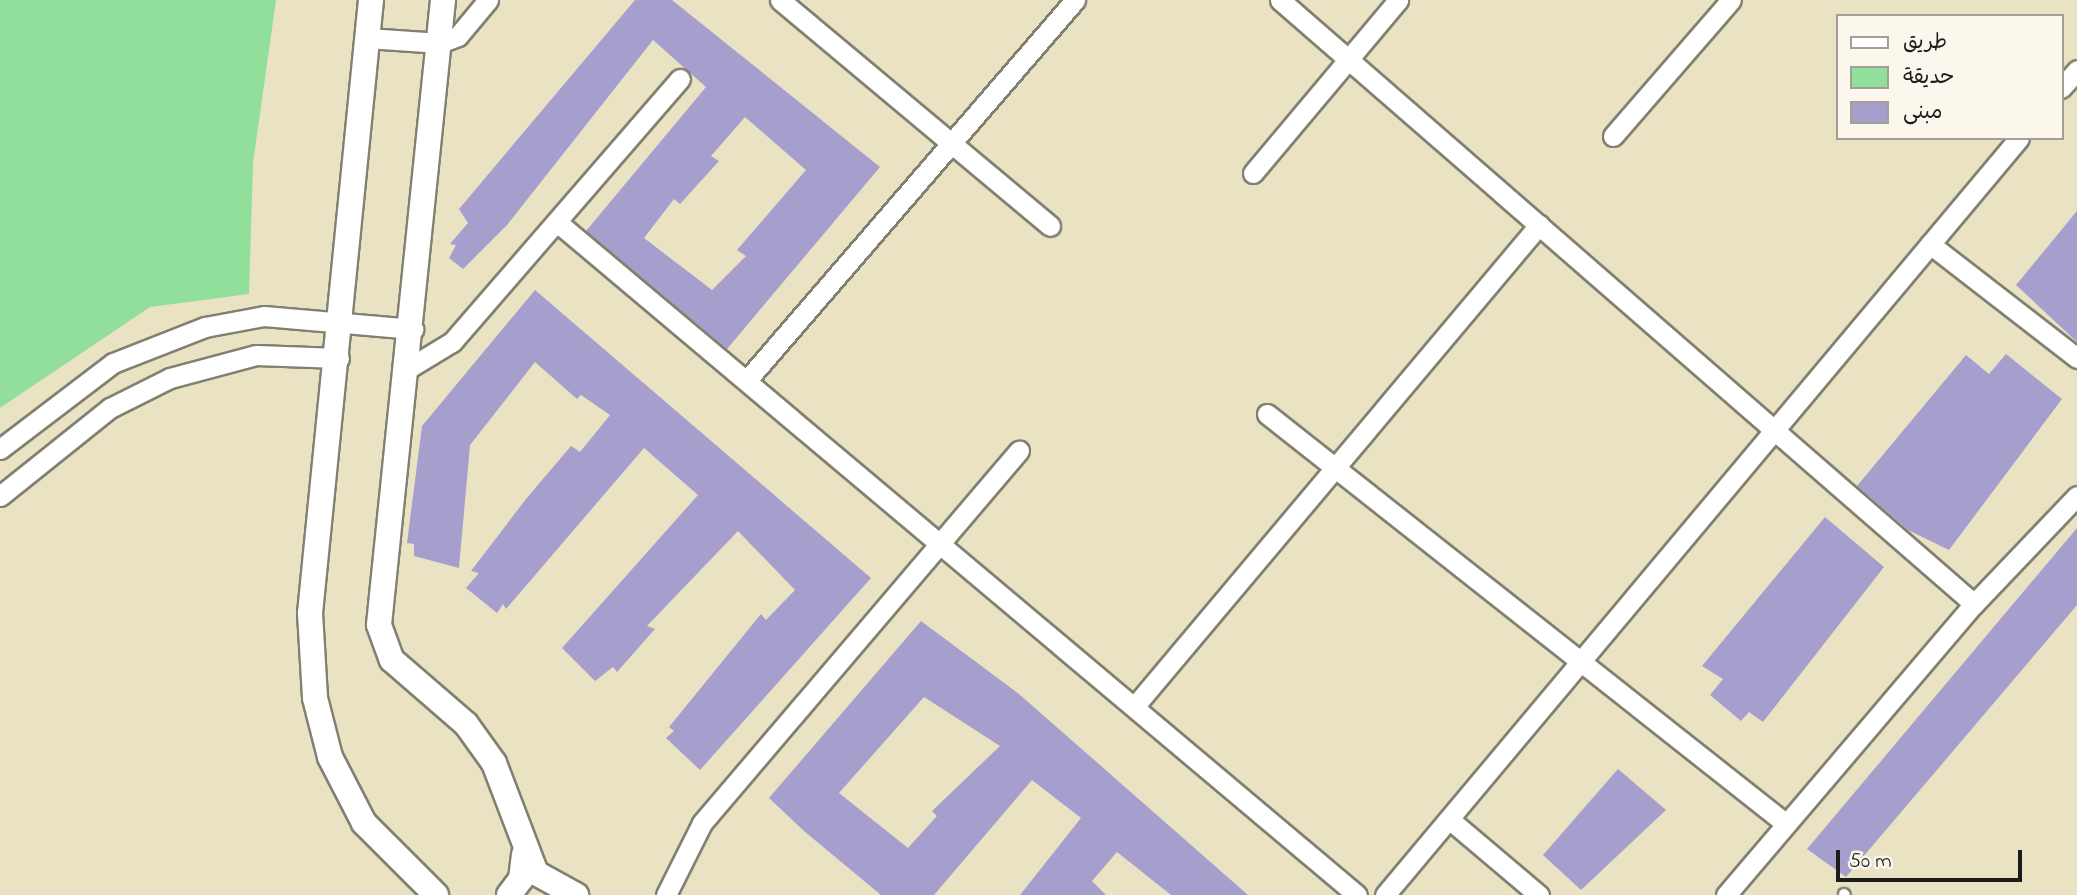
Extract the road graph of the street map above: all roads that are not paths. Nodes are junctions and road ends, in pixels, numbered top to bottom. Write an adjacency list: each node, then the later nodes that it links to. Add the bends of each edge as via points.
1 (371, 0): 9 (street)
2 (443, 0): 10 (street)
3 (488, 0): 10 (street, via 458,36)
4 (780, 0): 17 (street)
5 (1075, 0): 17 (street)
6 (1280, 0): 11 (street)
7 (1398, 0): 11 (street)
8 (1731, 0): 15 (street)
9 (367, 38): 10 (street); 23 (street)
10 (440, 43): 24 (street)
11 (1349, 60): 18 (street); 20 (street)
12 (2077, 70): 14 (street)
13 (680, 79): 19 (street)
14 (2063, 86)
15 (1614, 136)
16 (2018, 140): 22 (street)
17 (951, 148): 21 (street); 28 (street)
18 (1253, 173)
19 (557, 222): 27 (street, via 447,348); 28 (street)
20 (1539, 225): 30 (street); 33 (street)
21 (1050, 226)
22 (1930, 244): 26 (street); 30 (street)
23 (342, 320): 24 (street); 25 (street); 31 (street, via 264,316 173,337 113,363)
24 (413, 329): 27 (street)
25 (339, 358): 34 (street, via 256,355 170,378 110,408); 43 (street, via 310,613 317,708 330,757 364,823)
26 (2077, 358)
27 (409, 368): 42 (street, via 379,625 392,660 466,724 494,763)
28 (747, 380): 36 (street)
29 (1266, 414): 33 (street)
30 (1772, 434): 37 (street); 38 (street)
31 (0, 449)
32 (1019, 451): 36 (street)
33 (1333, 467): 38 (street); 39 (street)
34 (0, 496)
35 (2077, 496): 37 (street)
36 (938, 547): 39 (street); 46 (street, via 702,823)
37 (1974, 604): 41 (street)
38 (1581, 662): 40 (street); 41 (street)
39 (1134, 707): 47 (street)
40 (1448, 819): 48 (street); 49 (street)
41 (1785, 823): 50 (street)
42 (524, 854): 44 (street, via 521,879); 45 (street, via 551,886)
43 (436, 895)
44 (509, 895)
45 (576, 895)
46 (666, 895)
47 (1357, 895)
48 (1385, 895)
49 (1539, 895)
50 (1726, 895)

